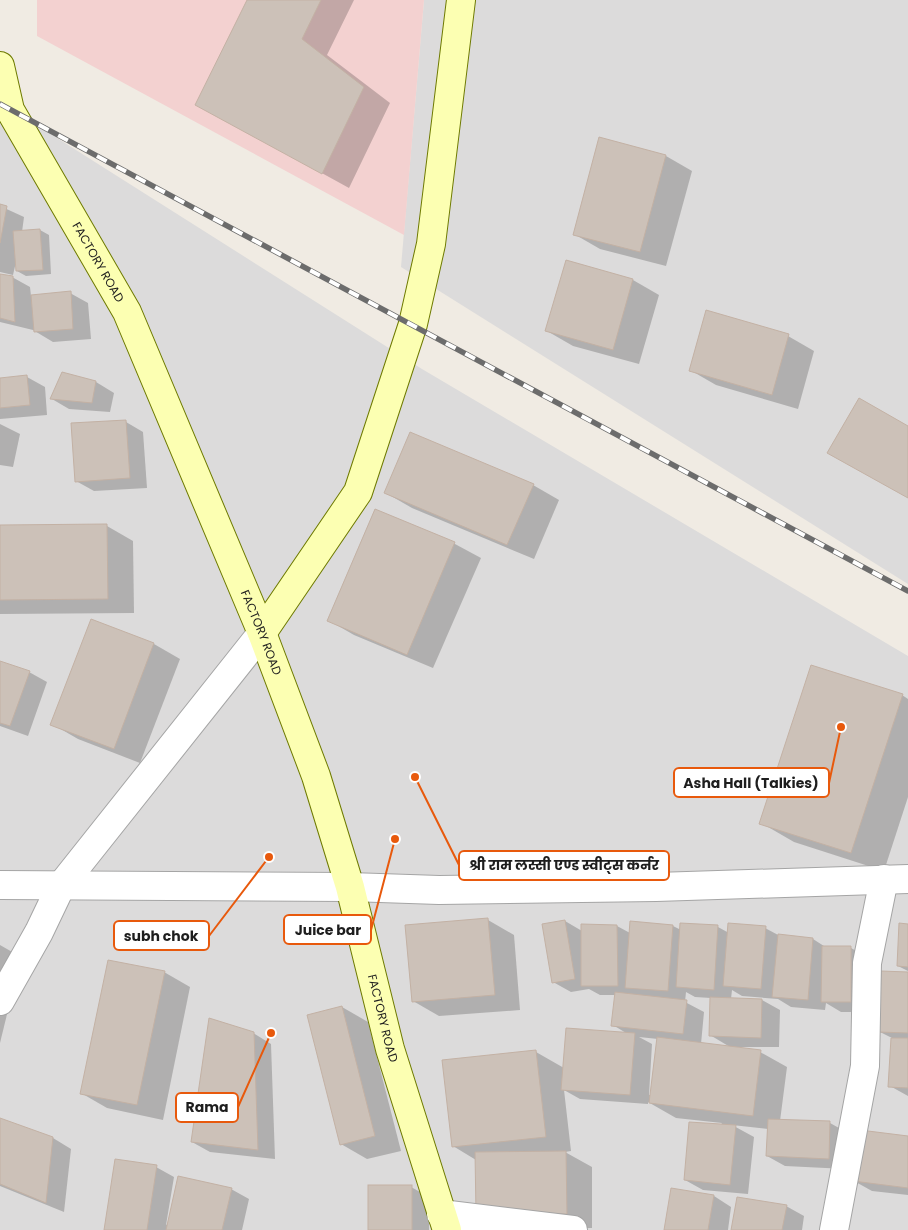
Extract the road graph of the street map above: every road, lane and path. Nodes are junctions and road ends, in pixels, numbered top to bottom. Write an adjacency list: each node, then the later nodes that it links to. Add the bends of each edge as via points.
1 (462, 0): 3 (main road, via 431,244 413,324 358,492)
2 (0, 66): 3 (main road, FACTORY ROAD, via 10,110 127,312)
3 (262, 633): 6 (street); 7 (main road, FACTORY ROAD, via 316,776)
4 (896, 879): 7 (street, via 459,890); 11 (street, via 867,963 865,1066)
5 (0, 885): 6 (street)
6 (61, 886): 7 (street); 8 (street)
7 (350, 887): 9 (main road, FACTORY ROAD, via 390,1049)
8 (0, 1001)
9 (444, 1222): 10 (street)
10 (573, 1230)
11 (834, 1230)

